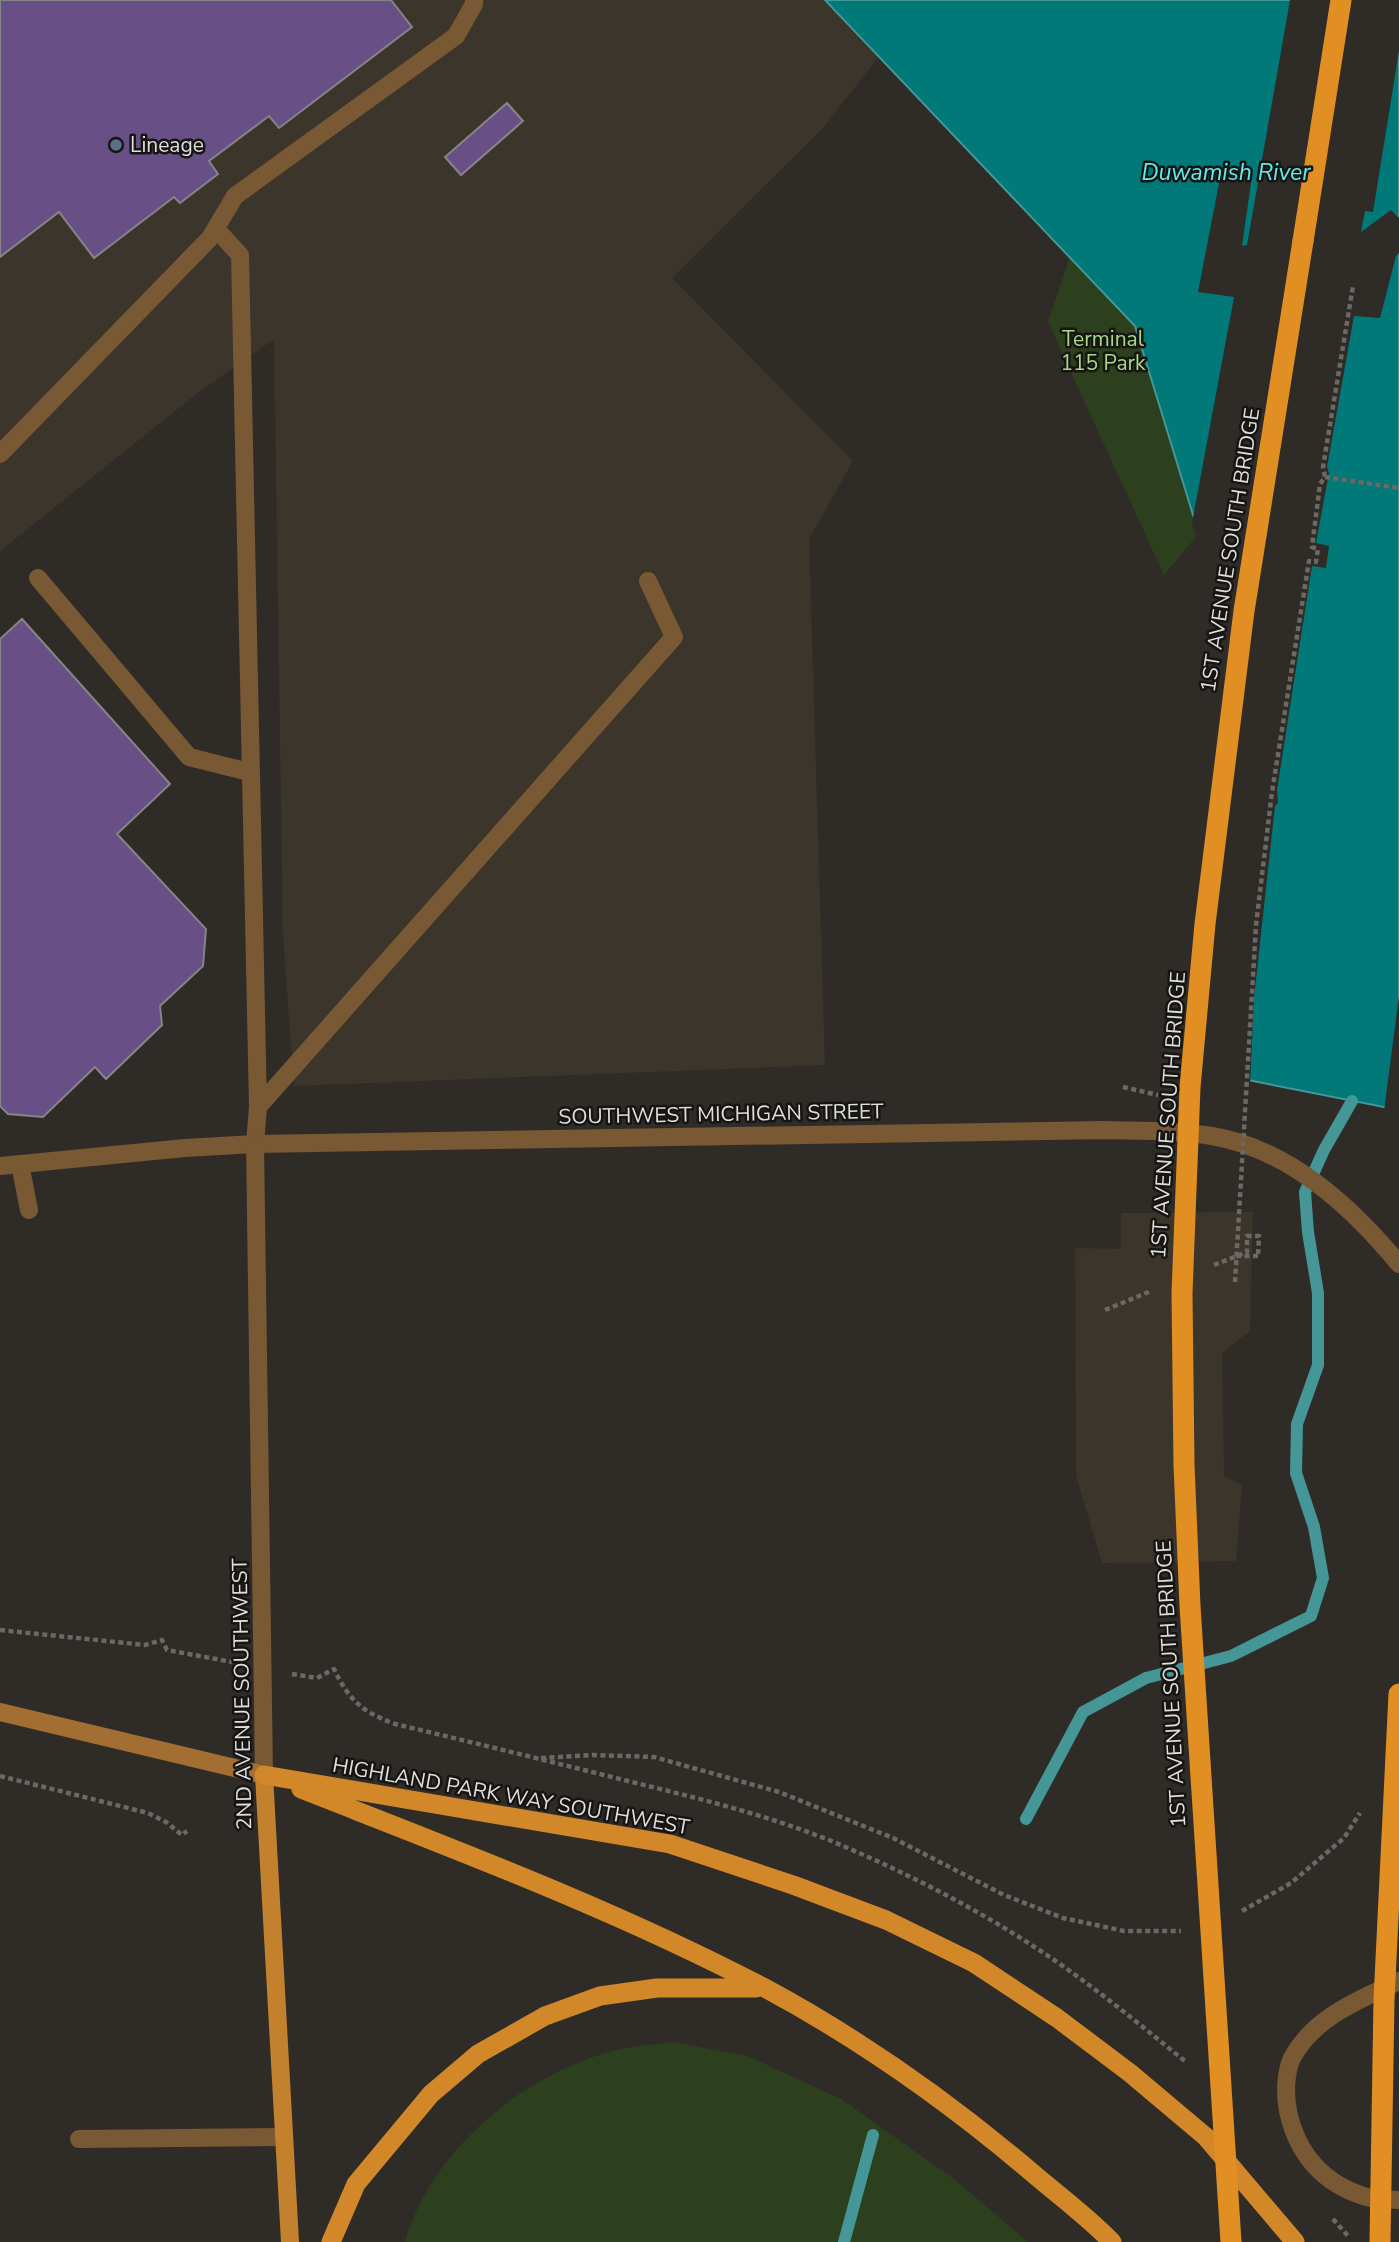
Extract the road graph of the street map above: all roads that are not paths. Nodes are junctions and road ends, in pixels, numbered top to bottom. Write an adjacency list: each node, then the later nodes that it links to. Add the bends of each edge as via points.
1 (474, 0): 3 (street, via 456,36 235,196)
2 (1341, 0): 25 (highway, 1ST AVENUE SOUTH BRIDGE, bridge, via 1244,611 1190,1087 1182,1293 1184,1465)
3 (216, 229): 4 (street); 7 (street, 2ND AVENUE SOUTHWEST, via 240,255)
4 (0, 454)
5 (37, 578): 7 (street, via 189,757)
6 (648, 581): 8 (street, via 674,637)
7 (249, 772): 8 (street, 2ND AVENUE SOUTHWEST)
8 (258, 1107): 9 (street, 2ND AVENUE SOUTHWEST)
9 (255, 1144): 10 (street, SOUTHWEST MICHIGAN STREET); 13 (street, SOUTHWEST MICHIGAN STREET, bridge, via 1104,1130 1213,1136 1256,1149 1296,1170 1338,1199); 16 (street, 2ND AVENUE SOUTHWEST)
10 (20, 1164): 11 (street, SOUTHWEST MICHIGAN STREET); 12 (street)
11 (0, 1166)
12 (29, 1210)
13 (1399, 1264)
14 (1399, 1694): 27 (highway, bridge, via 1384,2000)
15 (0, 1712): 16 (main road, HIGHLAND PARK WAY SOUTHWEST)
16 (264, 1775): 18 (highway, HIGHLAND PARK WAY SOUTHWEST, via 645,1930); 19 (main road, 2ND AVENUE SOUTHWEST); 26 (highway, HIGHLAND PARK WAY SOUTHWEST, via 670,1844 886,1920 974,1963 1130,2073 1206,2137)
17 (1399, 1981): 21 (street, via 1338,2010 1308,2037 1291,2060 1285,2096 1293,2132 1310,2162 1336,2184 1368,2197)
18 (764, 1988): 23 (highway, via 657,1988 600,1996 545,2016 478,2054 431,2094 356,2184); 24 (highway, HIGHLAND PARK WAY SOUTHWEST, via 872,2052 988,2135)
19 (284, 2137): 20 (street); 22 (main road, 2ND AVENUE SOUTHWEST)
20 (79, 2139)
21 (1399, 2200)
22 (290, 2242)
23 (331, 2242)
24 (1112, 2242)
25 (1231, 2242)
26 (1295, 2242)
27 (1380, 2242)

